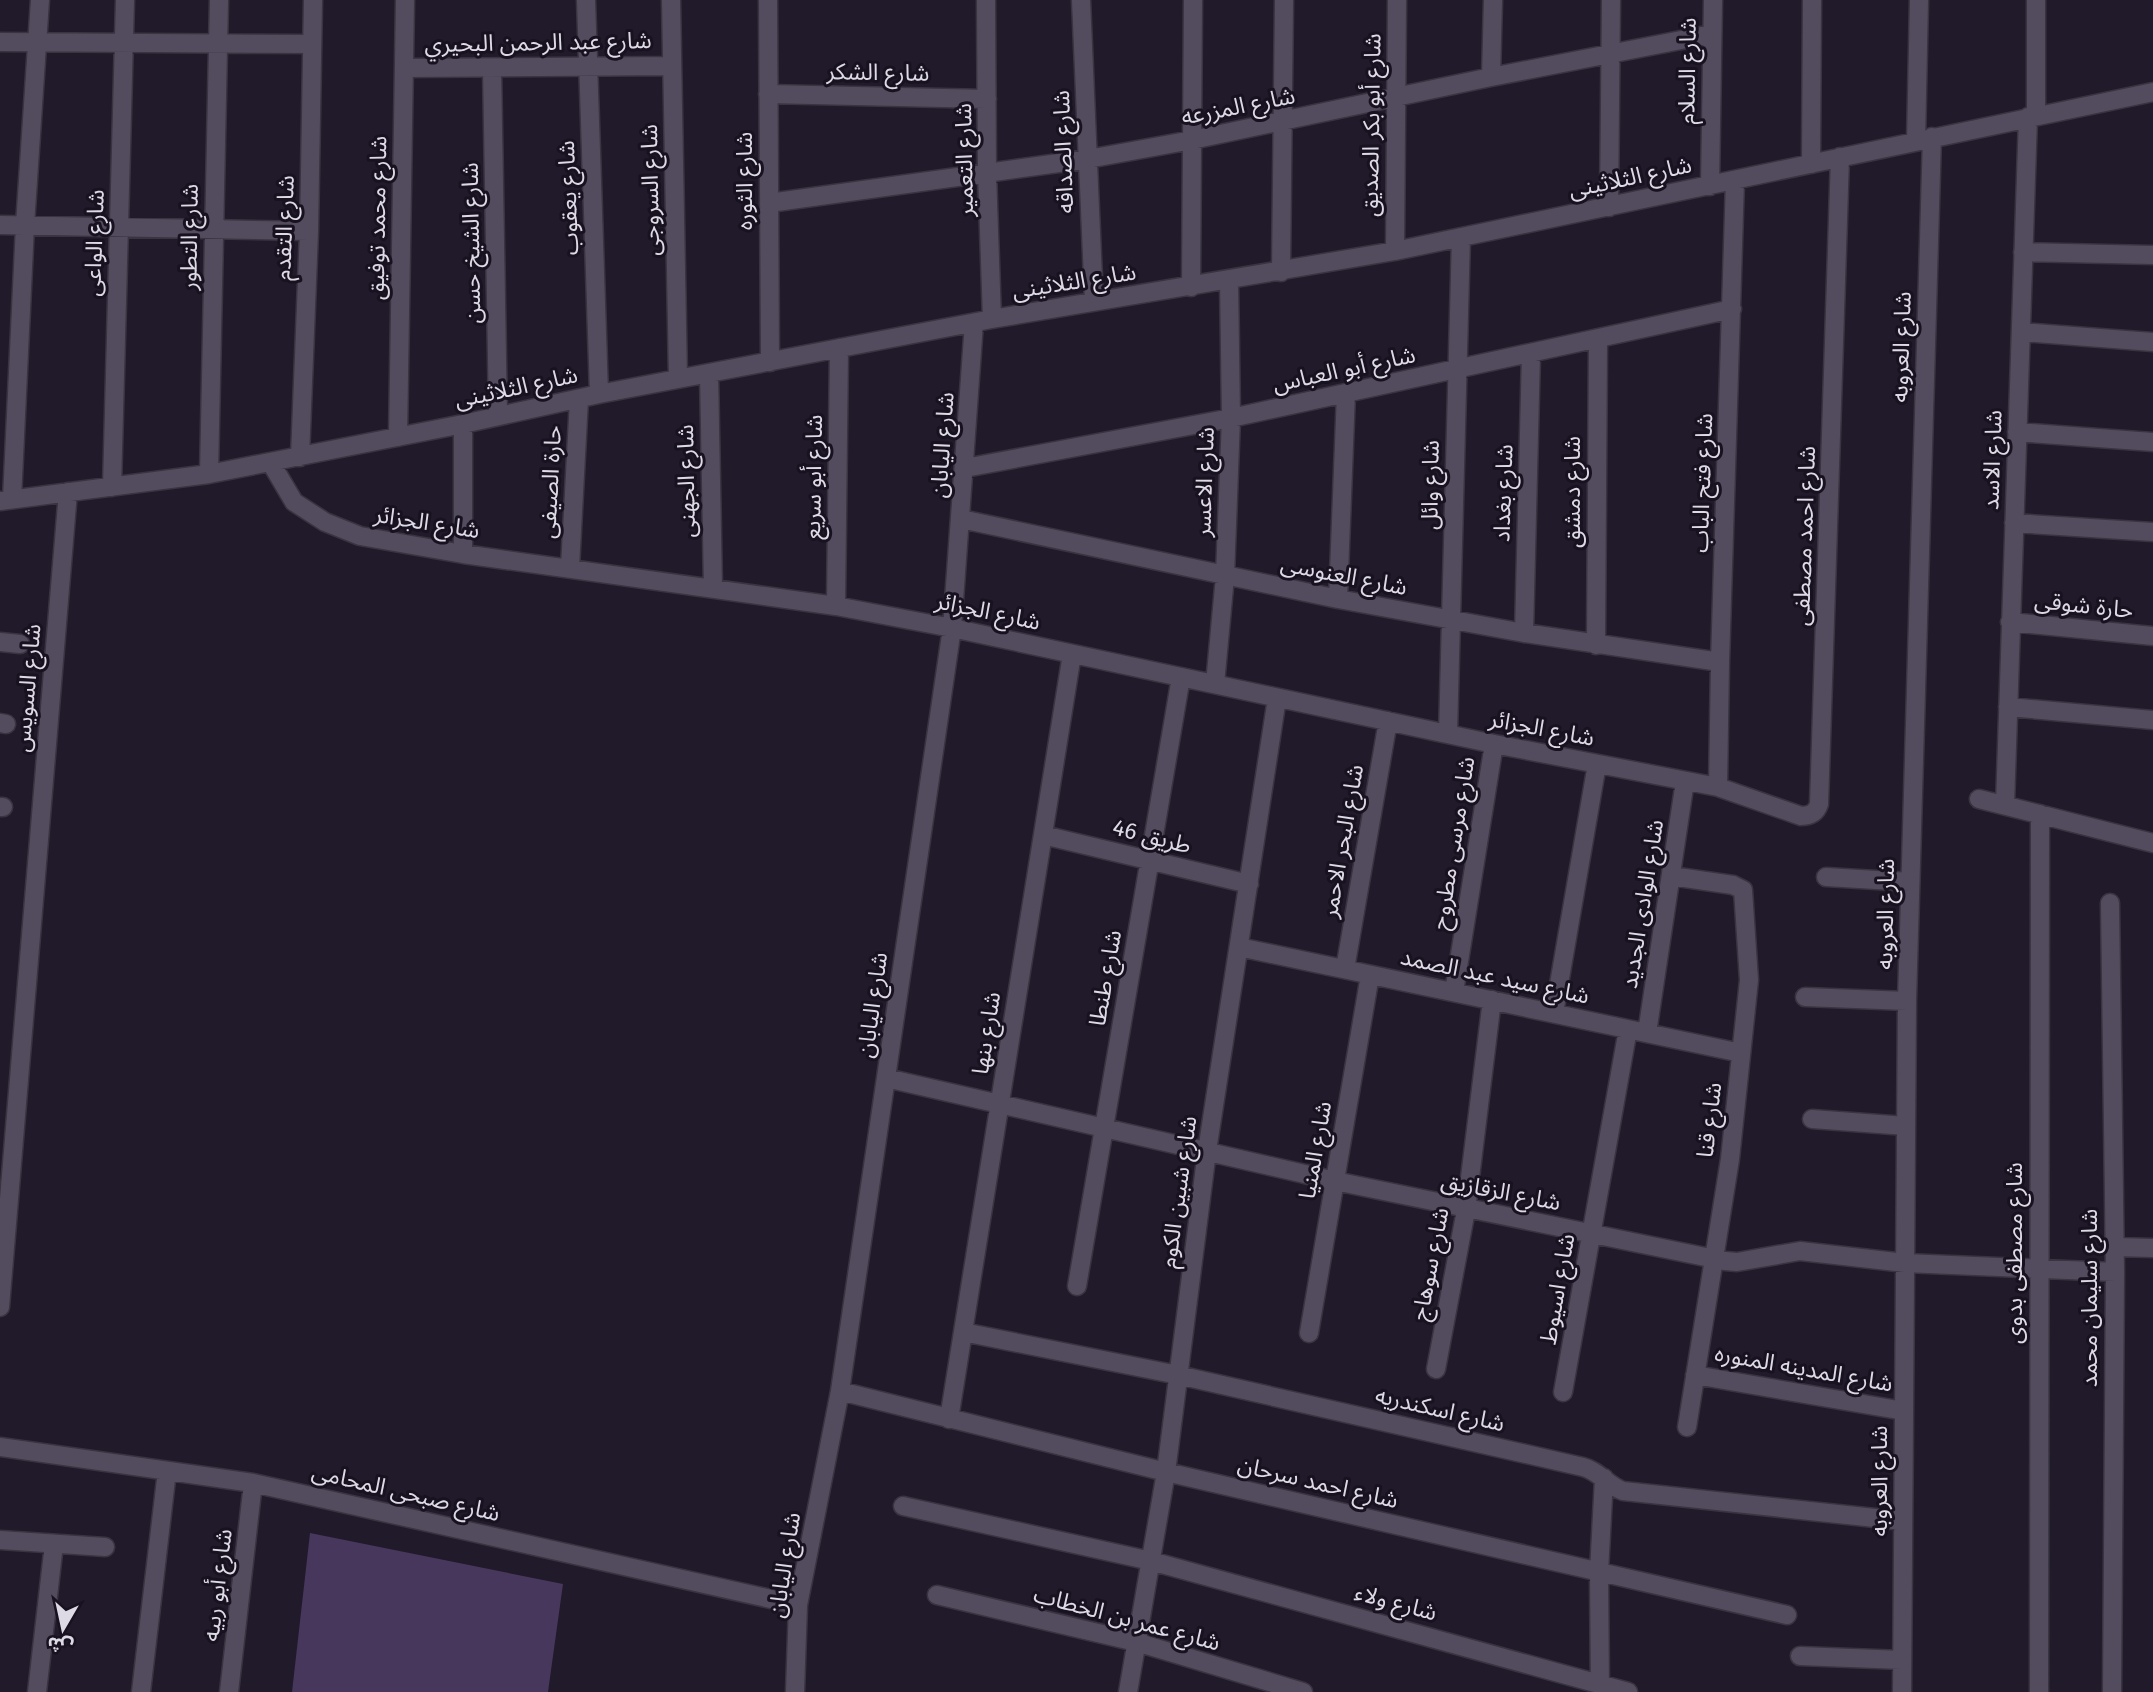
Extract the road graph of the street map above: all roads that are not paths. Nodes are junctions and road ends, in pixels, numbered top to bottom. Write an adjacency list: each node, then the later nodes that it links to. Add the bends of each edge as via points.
1 (40, 0): 22 (street)
2 (125, 0): 23 (street, شارع الواعى)
3 (219, 0): 24 (street, شارع التطور)
4 (313, 0): 25 (street, شارع التقدم)
5 (405, 0): 29 (street, شارع محمد توفيق)
6 (586, 0): 28 (street, شارع يعقوب)
7 (671, 0): 27 (street, شارع السروجى)
8 (768, 0): 33 (street, شارع الثوره)
9 (986, 0): 35 (street, شارع التعمير)
10 (1081, 0): 41 (street, شارع الصداقه)
11 (1193, 0): 39 (street)
12 (1284, 0): 37 (street)
13 (1397, 0): 34 (street, شارع أبو بكر الصديق)
14 (1493, 0): 31 (street)
15 (1611, 0): 26 (street)
16 (1713, 0): 20 (street, شارع السلام)
17 (1812, 0): 42 (street)
18 (1919, 0): 38 (street, شارع العروبه)
19 (2036, 0): 36 (street, شارع الاسد)
20 (1712, 34): 26 (street, شارع المزرعه); 45 (street, شارع السلام)
21 (0, 42): 22 (street)
22 (38, 42): 23 (street); 49 (street)
23 (124, 43): 24 (street); 50 (street, شارع الواعى)
24 (218, 44): 25 (street); 51 (street, شارع التطور)
25 (312, 44): 52 (street, شارع التقدم)
26 (1611, 53): 31 (street, شارع المزرعه); 47 (street)
27 (672, 65): 28 (street, شارع عبد الرحمن البحيري); 71 (street, شارع السروجى)
28 (588, 66): 30 (street, شارع عبد الرحمن البحيري); 72 (street, شارع يعقوب)
29 (405, 68): 30 (street, شارع عبد الرحمن البحيري); 79 (street, شارع محمد توفيق)
30 (492, 68): 75 (street, شارع الشيخ حسن)
31 (1491, 77): 34 (street, شارع المزرعه)
32 (2153, 92): 36 (street, شارع الثلاثينى)
33 (768, 94): 35 (street, شارع الشكر); 46 (street, شارع الثوره)
34 (1396, 98): 37 (street, شارع المزرعه); 54 (street, شارع أبو بكر الصديق)
35 (987, 99): 43 (street, شارع التعمير)
36 (2032, 116): 38 (street, شارع الثلاثينى); 55 (street, شارع الاسد)
37 (1283, 123): 39 (street, شارع المزرعه); 57 (street)
38 (1924, 139): 40 (street, شارع الثلاثينى); 126 (street, شارع العروبه)
39 (1192, 141): 41 (street, شارع المزرعه); 59 (street)
40 (1840, 157): 42 (street, شارع الثلاثينى); 117 (street, شارع احمد مصطفى, via 1819,804 1810,816 1801,816)
41 (1088, 159): 43 (street, شارع المزرعه); 60 (street, شارع الصداقه)
42 (1811, 164): 44 (street, شارع الثلاثينى)
43 (987, 172): 46 (street, شارع المزرعه); 62 (street, شارع التعمير)
44 (1735, 180): 45 (street, شارع الثلاثينى); 61 (street, شارع فتح الباب)
45 (1710, 186): 47 (street, شارع الثلاثينى)
46 (769, 204): 68 (street, شارع الثوره)
47 (1609, 207): 53 (street, شارع الثلاثينى)
48 (0, 225): 49 (street)
49 (25, 225): 50 (street); 87 (street)
50 (118, 227): 51 (street); 85 (street, شارع الواعى)
51 (214, 229): 52 (street); 84 (street, شارع التطور)
52 (309, 231): 81 (street, شارع التقدم)
53 (1461, 237): 54 (street, شارع الثلاثينى); 69 (street, شارع وائل)
54 (1395, 251): 57 (street, شارع الثلاثينى)
55 (2024, 253): 56 (street); 63 (street, شارع الاسد)
56 (2153, 256)
57 (1281, 272): 58 (street, شارع الثلاثينى)
58 (1229, 280): 59 (street, شارع الثلاثينى); 76 (street, شارع الاعسر)
59 (1191, 286): 60 (street, شارع الثلاثينى)
60 (1094, 303): 62 (street, شارع الثلاثينى)
61 (1732, 309): 64 (street, شارع أبو العباس); 106 (street, شارع فتح الباب)
62 (983, 321): 66 (street, شارع الثلاثينى); 83 (street, شارع اليابان)
63 (2021, 332): 65 (street); 78 (street, شارع الاسد)
64 (1598, 339): 67 (street, شارع أبو العباس); 104 (street, شارع دمشق)
65 (2153, 342)
66 (839, 348): 68 (street, شارع الثلاثينى); 96 (street, شارع أبو سريع)
67 (1531, 354): 69 (street, شارع أبو العباس); 100 (street, شارع بغداد)
68 (770, 362): 70 (street, شارع الثلاثينى)
69 (1458, 369): 73 (street, شارع أبو العباس); 97 (street, شارع وائل)
70 (709, 373): 71 (street, شارع الثلاثينى); 94 (street, شارع الجهنى)
71 (678, 379): 72 (street, شارع الثلاثينى)
72 (599, 394): 74 (street, شارع الثلاثينى)
73 (1346, 394): 76 (street, شارع أبو العباس); 95 (street)
74 (579, 399): 75 (street, شارع الثلاثينى); 92 (street, حارة الصيفى)
75 (498, 416): 77 (street, شارع الثلاثينى)
76 (1231, 418): 83 (street, شارع أبو العباس); 93 (street, شارع الاعسر)
77 (463, 424): 79 (street, شارع الثلاثينى); 91 (street)
78 (2017, 432): 80 (street); 89 (street, شارع الاسد)
79 (398, 438): 81 (street, شارع الثلاثينى)
80 (2153, 442)
81 (300, 457): 82 (street, شارع الثلاثينى)
82 (271, 463): 84 (street, شارع الثلاثينى); 91 (street, شارع الجزائر, via 294,502 325,523 360,536)
83 (965, 468): 88 (street, شارع اليابان)
84 (209, 474): 85 (street, شارع الثلاثينى)
85 (112, 487): 86 (street, شارع الثلاثينى)
86 (68, 492): 87 (street, شارع الثلاثينى); 156 (street, شارع السويس)
87 (6, 500)
88 (961, 519): 93 (street, شارع العنوسى); 99 (street, شارع اليابان)
89 (2014, 523): 90 (street); 98 (street, شارع الاسد)
90 (2153, 532)
91 (463, 554): 92 (street, شارع الجزائر)
92 (570, 568): 94 (street, شارع الجزائر)
93 (1225, 576): 95 (street, شارع العنوسى); 108 (street, شارع الاعسر)
94 (713, 588): 96 (street, شارع الجزائر)
95 (1338, 599): 97 (street, شارع العنوسى)
96 (836, 606): 99 (street, شارع الجزائر)
97 (1451, 620): 100 (street, شارع العنوسى); 113 (street, شارع وائل)
98 (2010, 622): 101 (street, حارة شوقى); 110 (street, شارع الاسد)
99 (952, 628): 105 (street, شارع الجزائر); 140 (street, شارع اليابان)
100 (1524, 633): 104 (street, شارع العنوسى)
101 (2153, 636)
102 (0, 642): 103 (street)
103 (20, 644)
104 (1596, 645): 106 (street, شارع العنوسى)
105 (1072, 654): 107 (street, شارع الجزائر); 121 (street, شارع بنها)
106 (1720, 662): 117 (street, شارع فتح الباب)
107 (1181, 677): 108 (street, شارع الجزائر); 123 (street, شارع طنطا)
108 (1215, 684): 109 (street, شارع الجزائر)
109 (1277, 698): 112 (street, شارع الجزائر); 127 (street, شارع شبين الكوم)
110 (2007, 707): 111 (street); 119 (street, شارع الاسد)
111 (2153, 720)
112 (1388, 721): 113 (street, شارع الجزائر); 130 (street, شارع البحر الاحمر)
113 (1448, 734): 114 (street, شارع الجزائر)
114 (1494, 744): 115 (street, شارع الجزائر); 132 (street, شارع مرسى مطروح)
115 (1597, 764): 116 (street, شارع الجزائر); 136 (street)
116 (1685, 782): 117 (street, شارع الجزائر); 124 (street, شارع الوادى الجديد)
117 (1718, 788)
118 (1979, 799): 119 (street)
119 (2005, 805): 120 (street)
120 (2040, 814): 122 (street); 153 (street, شارع مصطفى بدوى)
121 (1043, 835): 123 (street, طريق 46); 141 (street, شارع بنها)
122 (2153, 844)
123 (1150, 860): 127 (street, طريق 46); 144 (street, شارع طنطا)
124 (1671, 876): 138 (street, شارع الوادى الجديد); 139 (street, شارع قنا, via 1743,890 1749,980)
125 (1826, 877): 126 (street)
126 (1910, 883): 135 (street, شارع العروبه)
127 (1249, 884): 129 (street, شارع شبين الكوم)
128 (2110, 903): 149 (street, شارع سليمان محمد)
129 (1239, 947): 130 (street, شارع سيد عبد الصمد); 145 (street, شارع شبين الكوم)
130 (1345, 969): 131 (street, شارع سيد عبد الصمد)
131 (1370, 975): 132 (street, شارع سيد عبد الصمد); 146 (street, شارع المنيا)
132 (1454, 992): 134 (street, شارع سيد عبد الصمد)
133 (1805, 997): 135 (street)
134 (1492, 1000): 136 (street, شارع سيد عبد الصمد); 147 (street, شارع سوهاج)
135 (1907, 1001): 143 (street, شارع العروبه)
136 (1554, 1013): 137 (street, شارع سيد عبد الصمد)
137 (1628, 1029): 138 (street, شارع سيد عبد الصمد); 148 (street, شارع اسيوط)
138 (1647, 1033): 139 (street, شارع سيد عبد الصمد)
139 (1741, 1053): 151 (street, شارع قنا)
140 (886, 1078): 141 (street, شارع الزقازيق); 162 (street, شارع اليابان)
141 (999, 1104): 144 (street, شارع الزقازيق); 157 (street, شارع بنها)
142 (1812, 1119): 143 (street)
143 (1906, 1126): 152 (street, شارع العروبه)
144 (1105, 1127): 145 (street, شارع الزقازيق); 155 (street, شارع طنطا)
145 (1207, 1151): 146 (street, شارع الزقازيق); 160 (street, شارع شبين الكوم)
146 (1335, 1181): 147 (street, شارع الزقازيق); 158 (street, شارع المنيا)
147 (1466, 1210): 148 (street, شارع الزقازيق); 159 (street, شارع سوهاج)
148 (1591, 1234): 151 (street, شارع الزقازيق); 163 (street, شارع اسيوط)
149 (2115, 1247): 150 (street); 154 (street, شارع سليمان محمد)
150 (2153, 1248)
151 (1713, 1258): 152 (street, شارع الزقازيق, via 1737,1262 1800,1251); 161 (street, شارع قنا)
152 (1905, 1263): 153 (street, شارع الزقازيق); 164 (street, شارع العروبه)
153 (2039, 1269): 154 (street, شارع الزقازيق); 194 (street, شارع مصطفى بدوى)
154 (2115, 1272): 195 (street, شارع سليمان محمد)
155 (1077, 1286)
156 (0, 1307)
157 (963, 1332): 160 (street, شارع اسكندريه); 165 (street, شارع بنها)
158 (1309, 1333)
159 (1436, 1369)
160 (1178, 1375): 169 (street, شارع شبين الكوم); 170 (street, شارع اسكندريه, via 1583,1466)
161 (1695, 1375): 164 (street, شارع المدينه المنوره); 166 (street, شارع قنا)
162 (840, 1391): 165 (street, شارع احمد سرحان); 180 (street, شارع اليابان)
163 (1563, 1392)
164 (1904, 1410): 173 (street, شارع العروبه)
165 (949, 1419): 169 (street, شارع احمد سرحان)
166 (1687, 1426)
167 (0, 1447): 168 (street, شارع صبحى المحامى)
168 (167, 1471): 171 (street, شارع صبحى المحامى); 187 (street)
169 (1166, 1472): 177 (street, شارع شبين الكوم); 178 (street, شارع احمد سرحان)
170 (1604, 1478): 173 (street, شارع اسكندريه, via 1623,1491); 178 (street)
171 (253, 1483): 180 (street, شارع صبحى المحامى); 188 (street, شارع أبو ربيه)
172 (903, 1506): 177 (street, شارع ولاء)
173 (1903, 1521): 184 (street, شارع العروبه)
174 (0, 1539): 175 (street)
175 (54, 1544): 176 (street); 186 (street)
176 (105, 1547)
177 (1151, 1561): 182 (street, شارع شبين الكوم); 185 (street, شارع ولاء)
178 (1599, 1572): 181 (street, شارع احمد سرحان); 185 (street)
179 (937, 1595): 182 (street, شارع عمر بن الخطاب)
180 (798, 1605): 189 (street, شارع اليابان)
181 (1787, 1615)
182 (1136, 1642): 190 (street, شارع شبين الكوم); 191 (street, شارع عمر بن الخطاب)
183 (1800, 1656): 184 (street)
184 (1902, 1661): 193 (street, شارع العروبه)
185 (1600, 1688): 192 (street, شارع ولاء)
186 (37, 1692)
187 (141, 1692)
188 (229, 1692)
189 (795, 1692)
190 (1128, 1692)
191 (1303, 1692)
192 (1629, 1692)
193 (1902, 1692)
194 (2039, 1692)
195 (2112, 1692)

